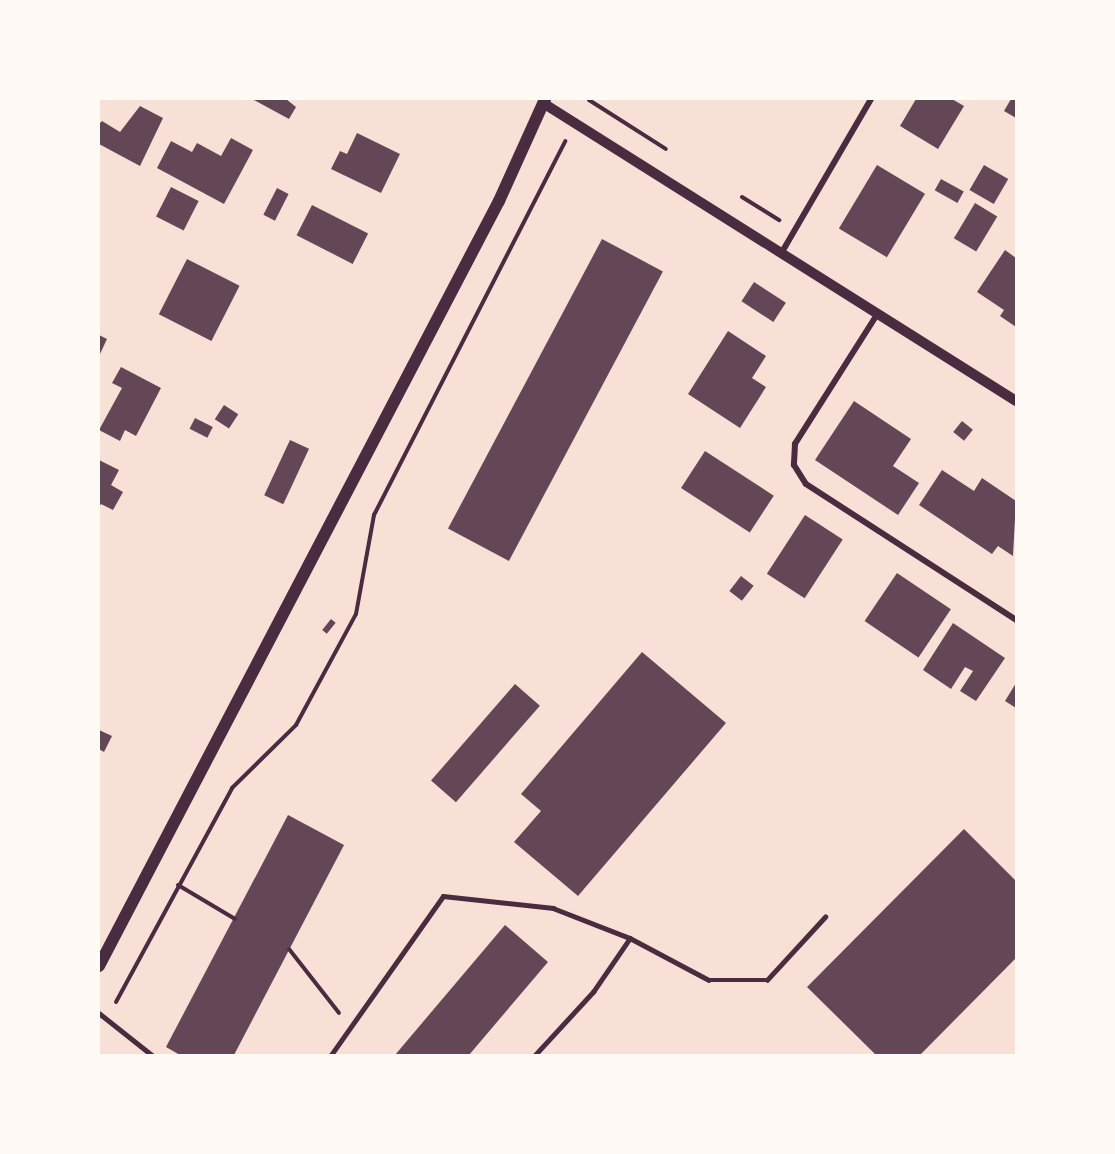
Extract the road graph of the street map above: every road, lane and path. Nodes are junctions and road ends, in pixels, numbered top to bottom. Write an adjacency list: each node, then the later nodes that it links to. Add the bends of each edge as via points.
1 (871, 99): 7 (street)
2 (541, 100): 4 (street); 17 (main road, via 499,201)
3 (588, 100): 5 (path)
4 (576, 120): 8 (street); 12 (path, via 374,515 356,614 296,725 232,788)
5 (666, 148)
6 (742, 197): 7 (path)
7 (795, 230): 8 (street)
8 (782, 252): 9 (street)
9 (878, 313): 10 (street); 11 (street, via 795,444 794,465 806,484)
10 (1016, 401)
11 (1016, 620)
12 (178, 885): 14 (path); 19 (path)
13 (825, 917): 15 (lane, via 767,980 709,980)
14 (234, 919)
15 (630, 938): 20 (lane, via 553,908 443,896); 23 (lane, via 593,992)
16 (289, 949): 20 (path)
17 (99, 966)
18 (99, 1014): 19 (lane)
19 (107, 1018): 21 (lane)
20 (350, 1028): 22 (lane)
21 (152, 1055)
22 (331, 1055)
23 (535, 1055)

